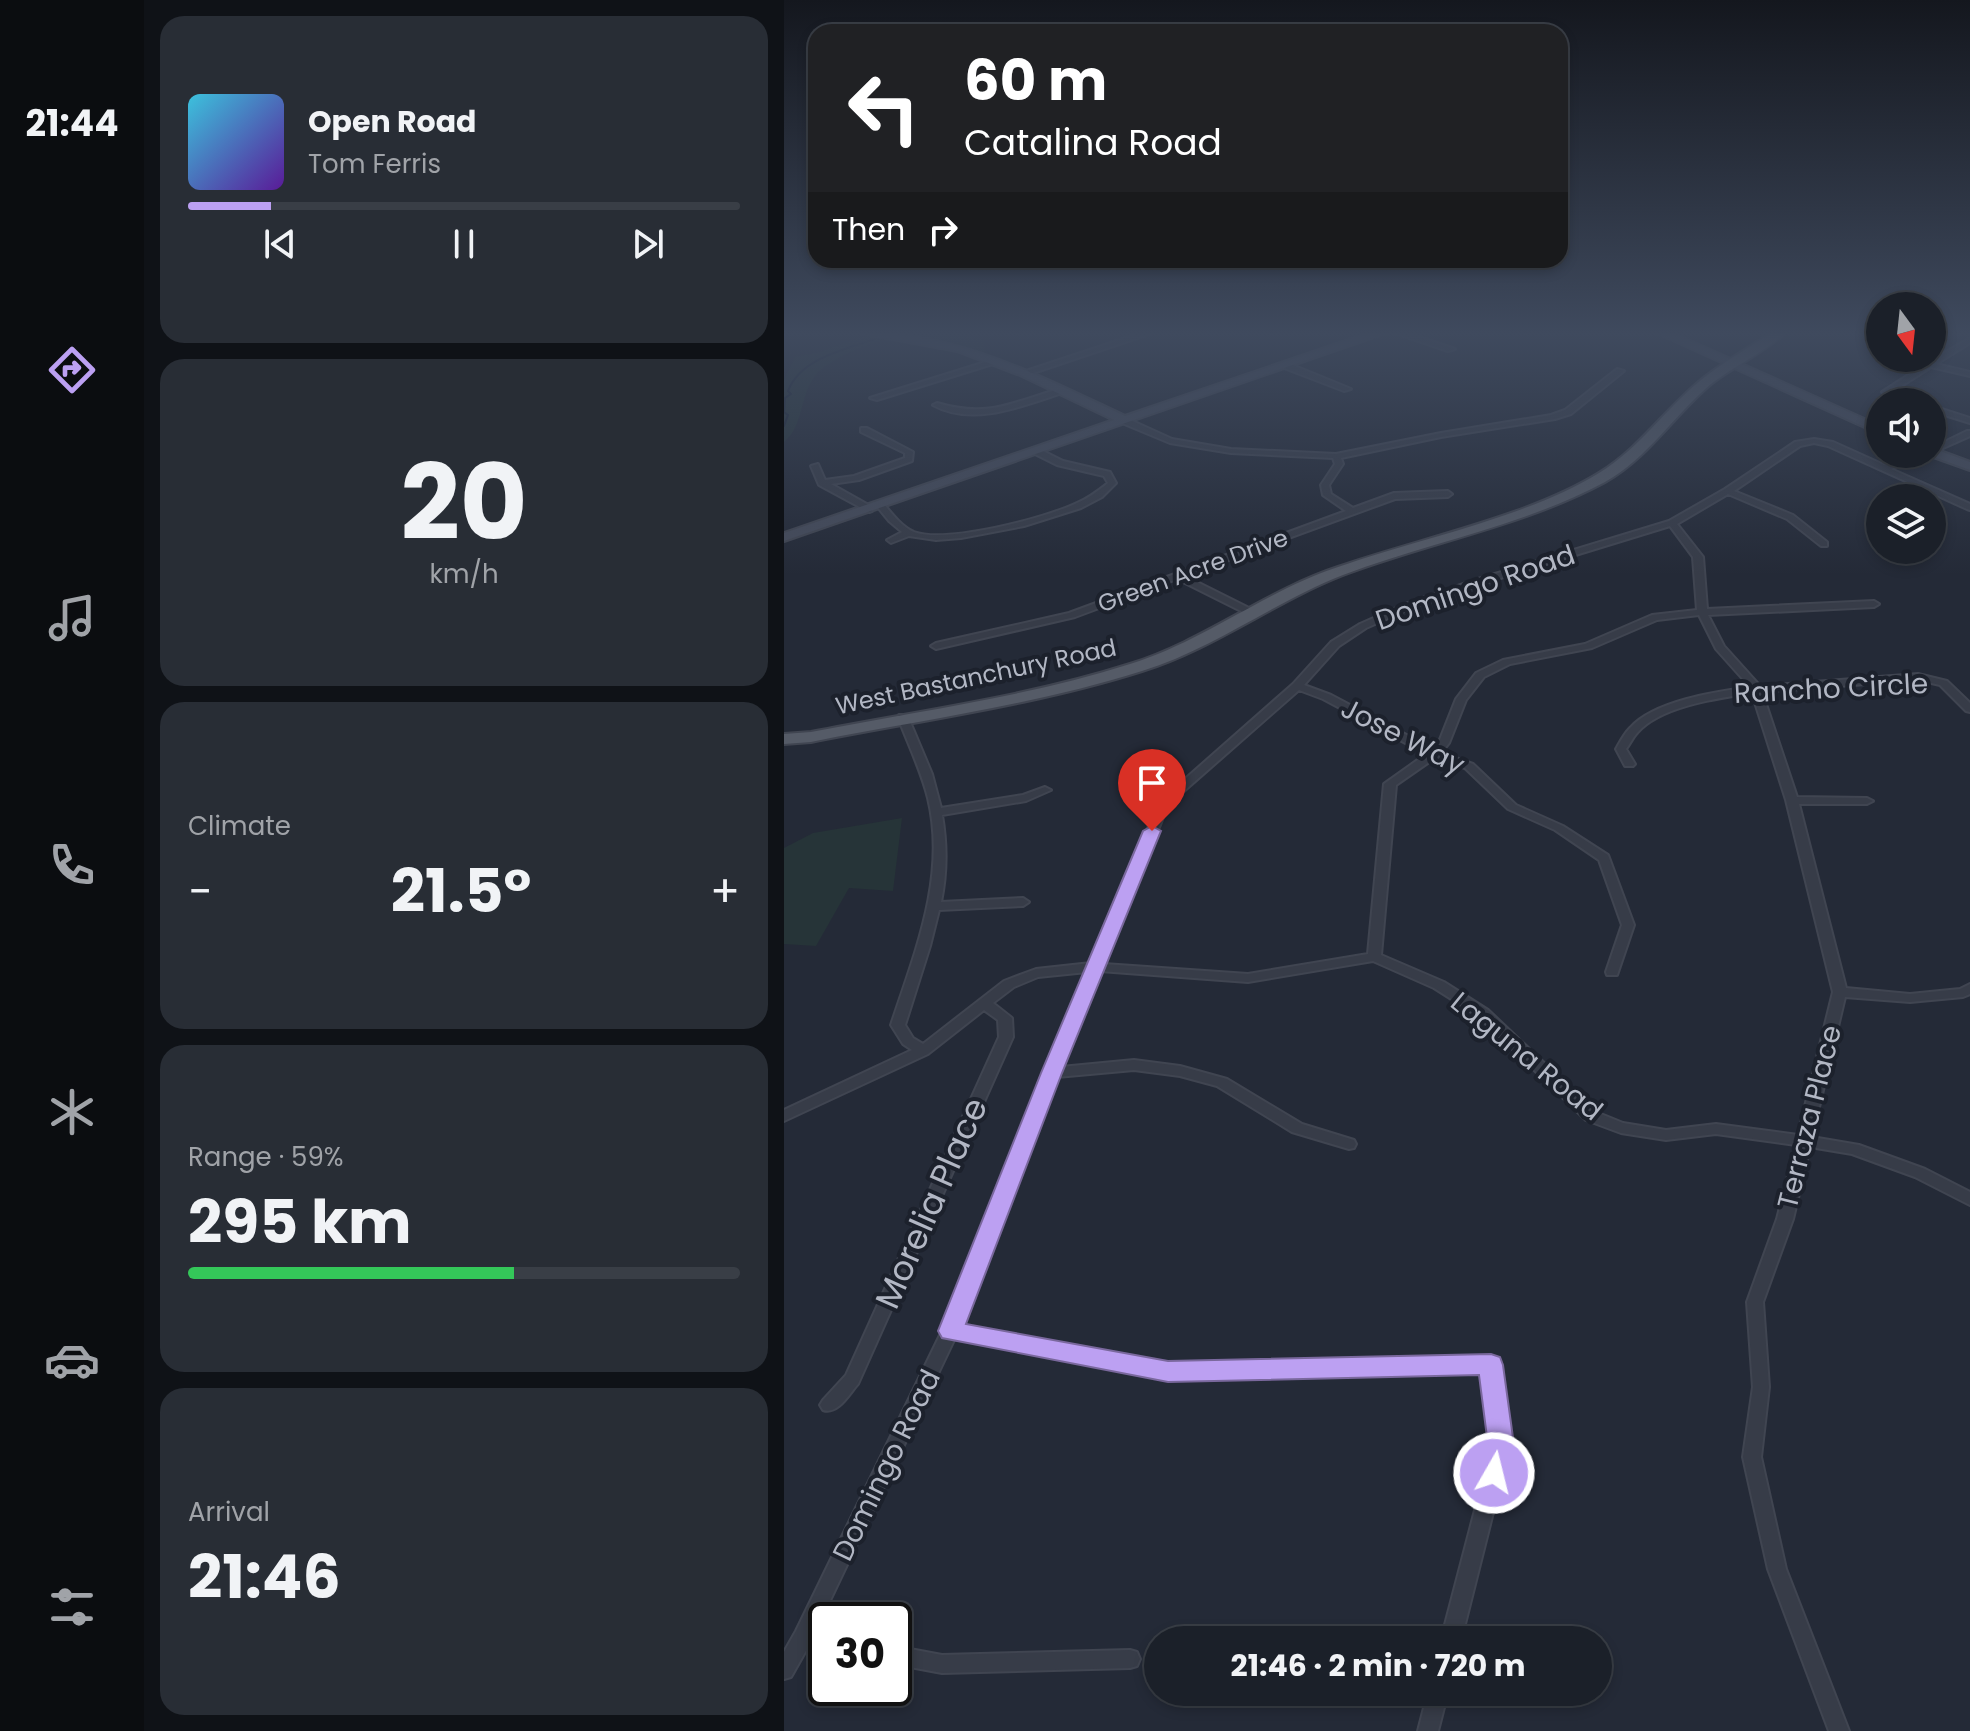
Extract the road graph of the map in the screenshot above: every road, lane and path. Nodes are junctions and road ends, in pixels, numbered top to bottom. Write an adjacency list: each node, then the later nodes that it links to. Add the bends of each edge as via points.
1 (1107, 413): 7 (street)
2 (1149, 413): 7 (street)
3 (1566, 413): 14 (street)
4 (1675, 413): 34 (main road, West Bastanchury Road, via 1646,446 1601,478 1541,506 1340,571)
5 (1841, 413): 9 (street)
6 (1946, 413): 8 (street)
7 (1125, 421): 13 (street); 14 (street, via 1170,441 1231,451)
8 (1970, 421)
9 (1866, 424)
10 (864, 430): 20 (street, via 909,452 909,459 856,478)
11 (1970, 433): 12 (street)
12 (1946, 445)
13 (1036, 451): 23 (street); 27 (street, via 1060,463 1107,474 1112,483 1090,502 1021,524 946,537)
14 (1336, 456): 25 (street, via 1339,464 1325,485 1327,495)
15 (1946, 457): 18 (street)
16 (1866, 460): 21 (street, Domingo Road, via 1830,444 1798,444)
17 (815, 466): 20 (street)
18 (1970, 466)
19 (1885, 468): 24 (street)
20 (822, 483): 23 (street)
21 (1728, 491): 26 (street, Domingo Road); 30 (street, via 1790,517)
22 (1448, 494): 25 (street, Green Acre Drive, via 1394,496)
23 (874, 507): 27 (street); 28 (street)
24 (1970, 507)
25 (1352, 511): 31 (street, Green Acre Drive)
26 (1672, 523): 33 (street, Terraza Place, via 1698,557); 36 (street, Domingo Road, via 1406,607 1335,644)
27 (910, 532): 29 (street)
28 (787, 536)
29 (891, 540)
30 (1824, 544)
31 (1179, 577): 34 (street); 35 (street, Green Acre Drive, via 1072,615)
32 (1874, 604): 33 (street)
33 (1702, 612): 37 (street, Terraza Place, via 1720,647); 43 (street, via 1655,617 1588,646 1507,662 1480,675 1461,699 1444,743)
34 (1252, 613): 39 (main road, West Bastanchury Road, via 1138,667 1068,686)
35 (936, 646)
36 (1297, 686): 43 (street, Jose Way); 52 (street, Domingo Road, via 1163,804)
37 (1756, 688): 38 (street, Rancho Circle, via 1910,678 1940,681); 44 (street, Rancho Circle, via 1711,696 1641,722 1624,738 1621,749); 46 (street, Terraza Place)
38 (1970, 709)
39 (903, 717): 40 (main road, West Bastanchury Road); 48 (street)
40 (811, 737): 41 (main road, West Bastanchury Road); 42 (main road, West Bastanchury Road)
41 (784, 739)
42 (784, 750)
43 (1434, 754): 51 (street, via 1390,784); 53 (street, Jose Way, via 1469,766 1512,807 1559,828 1604,858 1628,925)
44 (1629, 764)
45 (1045, 790): 48 (street, via 1026,798)
46 (1792, 800): 47 (street); 55 (street, Terraza Place)
47 (1867, 801)
48 (937, 812): 50 (street)
49 (1023, 902): 50 (street)
50 (935, 906): 57 (street, via 898,1025)
51 (1374, 957): 52 (street, via 1248,978); 60 (street, Laguna Road, via 1439,985 1483,1013 1591,1116 1621,1128 1666,1135 1716,1129)
52 (1095, 967): 56 (street, via 1036,973); 58 (street, Domingo Road)
53 (1612, 972)
54 (1970, 988): 55 (street, via 1910,998)
55 (1840, 992): 60 (street, Terraza Place)
56 (983, 1003): 57 (street); 64 (street, Morelia Place, via 1005,1018 1006,1037 852,1379)
57 (923, 1051): 59 (street)
58 (1052, 1073): 61 (street, via 1134,1065 1180,1071 1222,1082 1297,1128); 63 (street, Domingo Road)
59 (784, 1116)
60 (1802, 1138): 62 (street, Laguna Road, via 1854,1149 1920,1173); 73 (street, Terraza Place, via 1785,1219 1755,1302 1761,1387 1752,1457 1777,1569)
61 (1349, 1144)
62 (1970, 1199)
63 (950, 1331): 65 (street, via 1168,1371 1491,1365 1501,1445); 66 (street, Domingo Road)
64 (829, 1405)
65 (1455, 1626)
66 (803, 1637): 67 (street); 70 (street, Domingo Road)
67 (808, 1638)
68 (912, 1658): 69 (street, via 942,1664)
69 (1130, 1659)
70 (784, 1670)
71 (1434, 1706): 72 (street)
72 (1428, 1731)
73 (1839, 1731)

